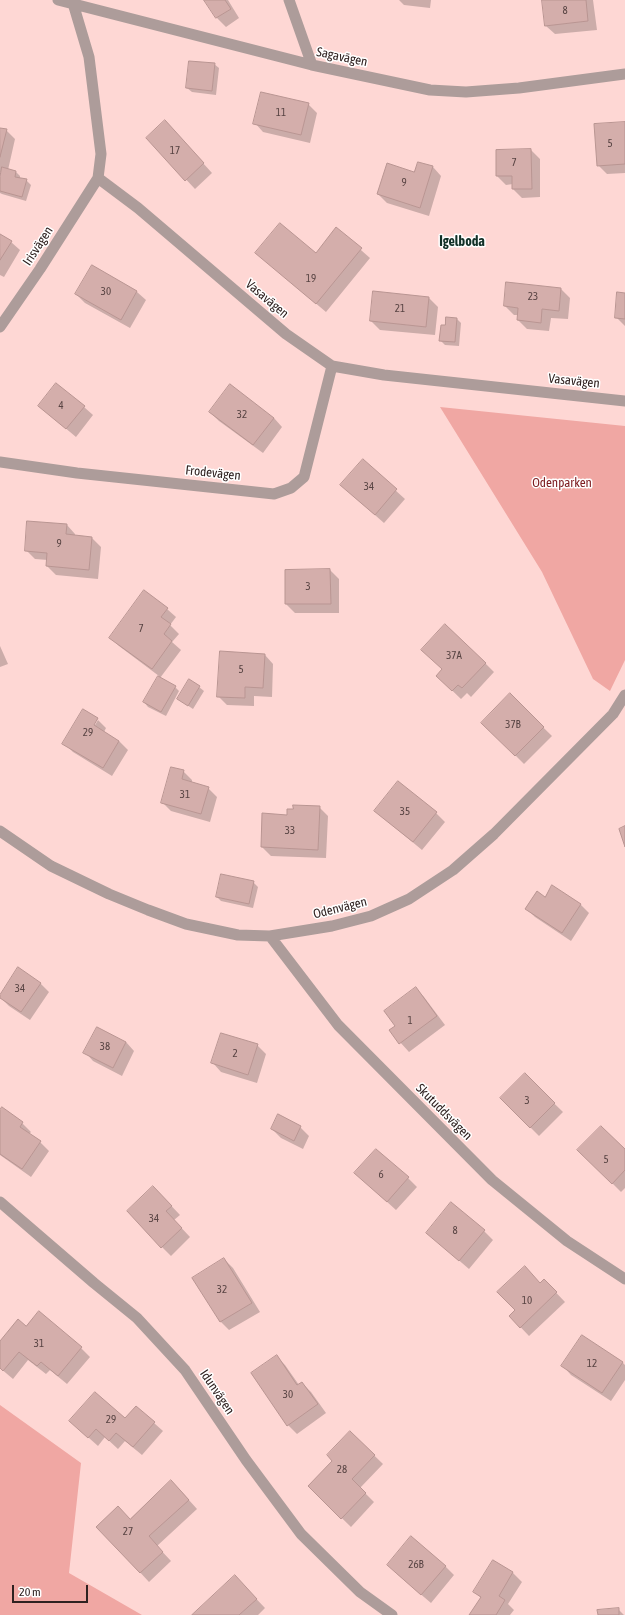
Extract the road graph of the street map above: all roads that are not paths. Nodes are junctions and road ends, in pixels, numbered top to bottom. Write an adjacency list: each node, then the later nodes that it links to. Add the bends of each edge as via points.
1 (58, 0): 3 (street, Sagavägen)
2 (289, 0): 4 (street)
3 (73, 2): 4 (street, Sagavägen); 6 (street, via 89,57 101,154)
4 (312, 65): 5 (street, Sagavägen, via 430,90 466,92)
5 (625, 74)
6 (98, 178): 7 (street, Irisvägen); 8 (street, Vasavägen, via 138,208 286,334)
7 (0, 327)
8 (332, 366): 9 (street, Vasavägen, via 384,375); 10 (street, Frodevägen, via 304,477 291,488 274,494)
9 (625, 401)
10 (0, 462)
11 (625, 695): 13 (street, Odenvägen, via 613,714 494,834 452,870 409,899 371,916 332,926)
12 (0, 831): 13 (street, Odenvägen, via 51,866 148,910 186,924 216,931)
13 (270, 936): 15 (street, Skutuddsvägen, via 338,1024 492,1180 567,1241)
14 (0, 1202): 16 (street, Idunvägen, via 137,1318 186,1370 246,1460 301,1534 360,1592)
15 (625, 1279)
16 (392, 1615)

